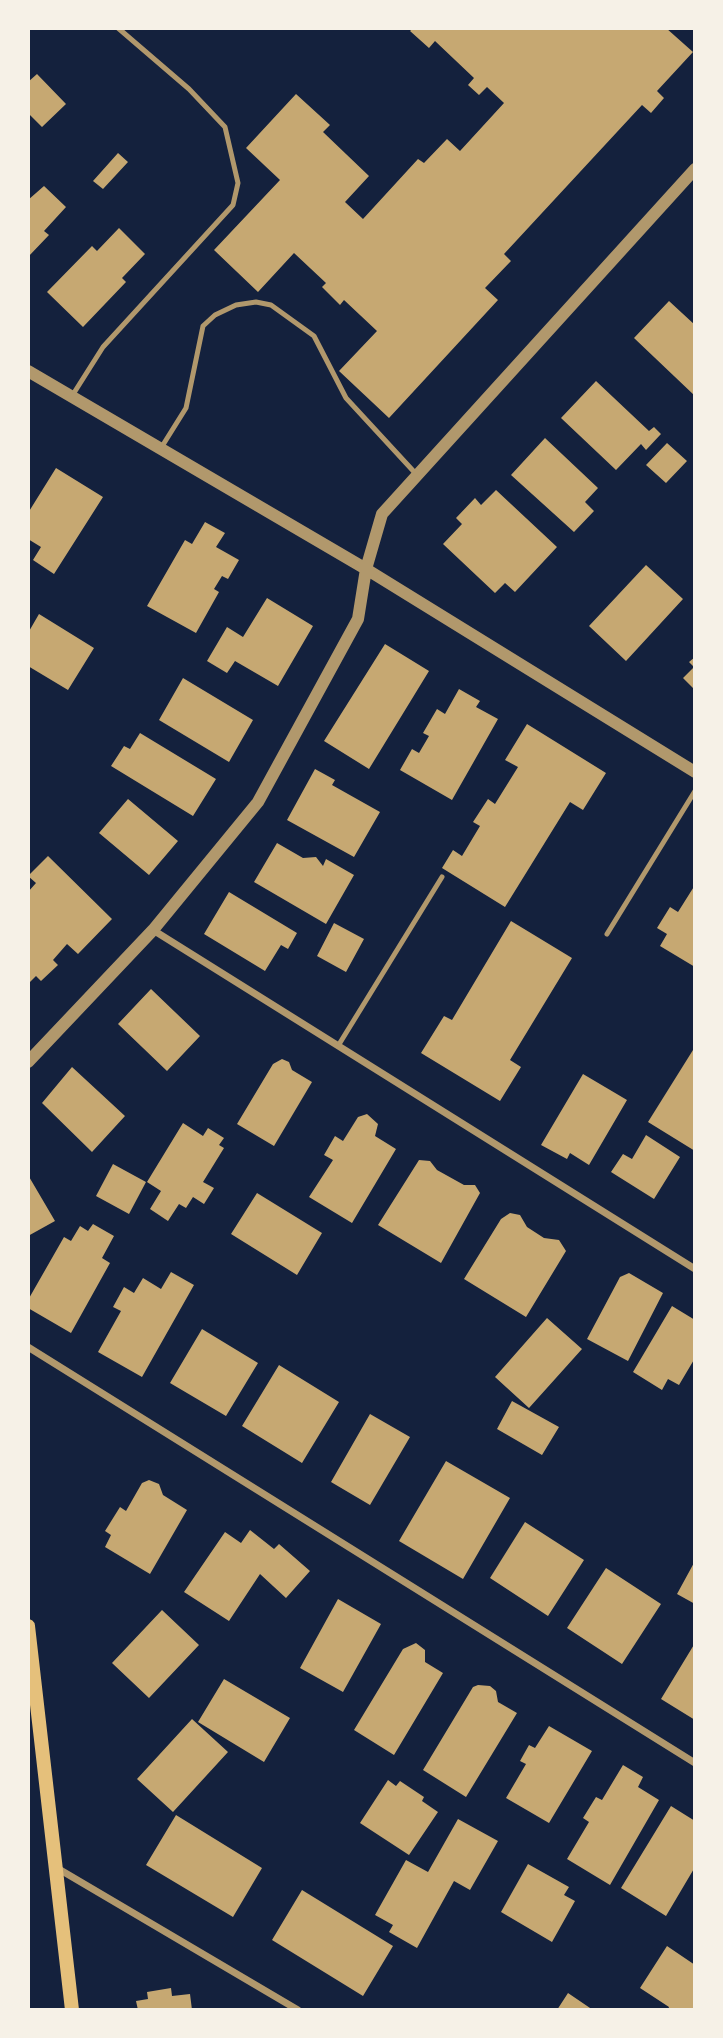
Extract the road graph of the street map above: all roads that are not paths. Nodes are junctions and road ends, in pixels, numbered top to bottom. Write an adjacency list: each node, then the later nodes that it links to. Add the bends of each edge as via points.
1 (118, 28): 4 (lane, via 190,89 225,127 238,183 233,205 103,347)
2 (695, 169): 6 (street)
3 (28, 371): 4 (street)
4 (71, 397): 5 (street)
5 (160, 449): 6 (lane, via 186,408 203,326 236,305 256,302 271,305 314,336 346,398); 7 (street)
6 (417, 475): 7 (street, via 382,514)
7 (366, 569): 8 (street); 11 (street, via 358,619 258,802)
8 (695, 772)
9 (695, 791): 12 (lane)
10 (442, 877): 13 (lane)
11 (153, 930): 13 (street); 14 (street)
12 (607, 934)
13 (338, 1046): 15 (street)
14 (28, 1062)
15 (695, 1269)
16 (28, 1347): 18 (street)
17 (28, 1626): 19 (main road)
18 (695, 1763)
19 (56, 1867): 20 (main road); 21 (street)
20 (72, 2010)
21 (298, 2010)

